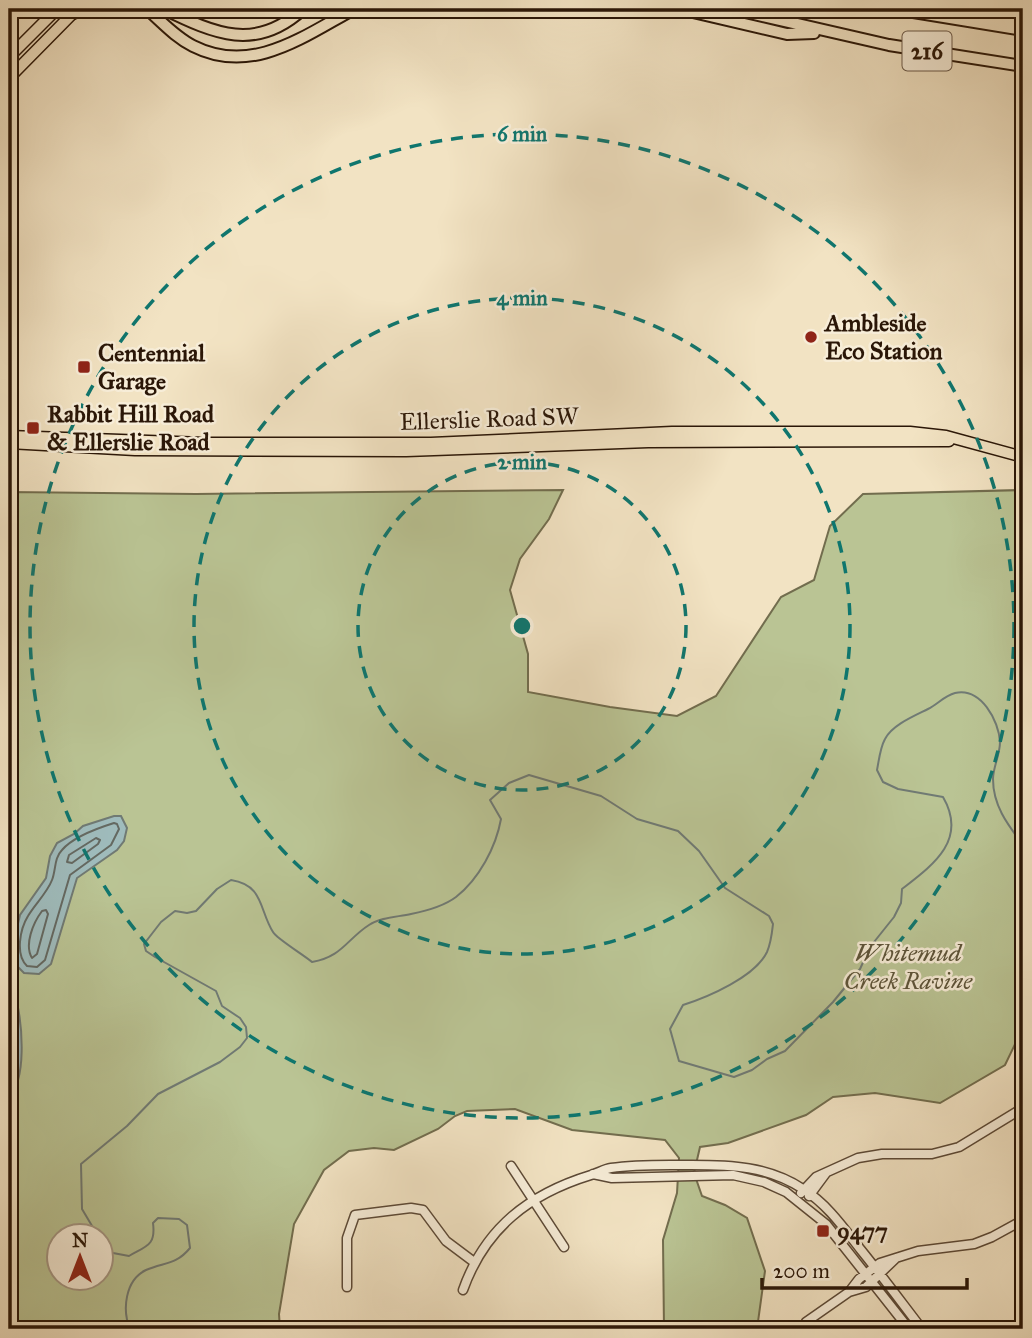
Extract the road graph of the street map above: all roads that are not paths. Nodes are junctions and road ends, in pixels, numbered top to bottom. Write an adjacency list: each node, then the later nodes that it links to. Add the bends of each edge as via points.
1 (57, 9): 17 (main road)
2 (84, 9): 12 (highway)
3 (147, 9): 7 (highway, via 194,47 237,57 261,55 288,45)
4 (164, 9): 13 (highway)
5 (176, 9): 13 (highway)
6 (303, 9): 13 (highway, via 277,27 248,36 221,33)
7 (354, 9)
8 (680, 9): 16 (highway, via 787,34)
9 (732, 9): 16 (highway, 216)
10 (895, 9): 15 (highway, 216)
11 (961, 9): 14 (highway)
12 (74, 11): 19 (main road)
13 (186, 18)
14 (1023, 21)
15 (1023, 30)
16 (831, 33): 18 (highway, 216)
17 (9, 57)
18 (1023, 66)
19 (9, 78)
20 (9, 435): 21 (main road, Ellerslie Road SW, via 204,443 431,443 672,432 898,432 933,433)
21 (970, 442): 22 (main road, Ellerslie Road SW, via 737,440 406,451 135,450); 23 (main road, Ellerslie Road SW)
22 (9, 443)
23 (1023, 457)
24 (1023, 1108): 27 (street, via 949,1150 865,1156 841,1164)
25 (511, 1166): 28 (street)
26 (593, 1174): 27 (street, via 630,1166 728,1165 775,1174); 28 (street, via 561,1184); 29 (street, via 612,1178 733,1175 764,1182)
27 (807, 1192): 29 (street); 34 (street, via 834,1216)
28 (532, 1201): 31 (street); 33 (street, via 502,1226)
29 (799, 1201): 35 (street, via 826,1224)
30 (1023, 1220): 32 (street, via 974,1244 918,1251)
31 (564, 1247)
32 (895, 1259): 34 (street); 36 (street)
33 (474, 1262): 38 (street, via 446,1241 423,1210 359,1213 351,1220 347,1238); 39 (street)
34 (874, 1266): 35 (street); 36 (street)
35 (866, 1273): 37 (street); 40 (street)
36 (880, 1275): 37 (street); 43 (street)
37 (873, 1282): 40 (street); 42 (street)
38 (347, 1287)
39 (463, 1290)
40 (849, 1293): 41 (street, via 810,1319)
41 (803, 1329)
42 (909, 1329)
43 (922, 1329)

